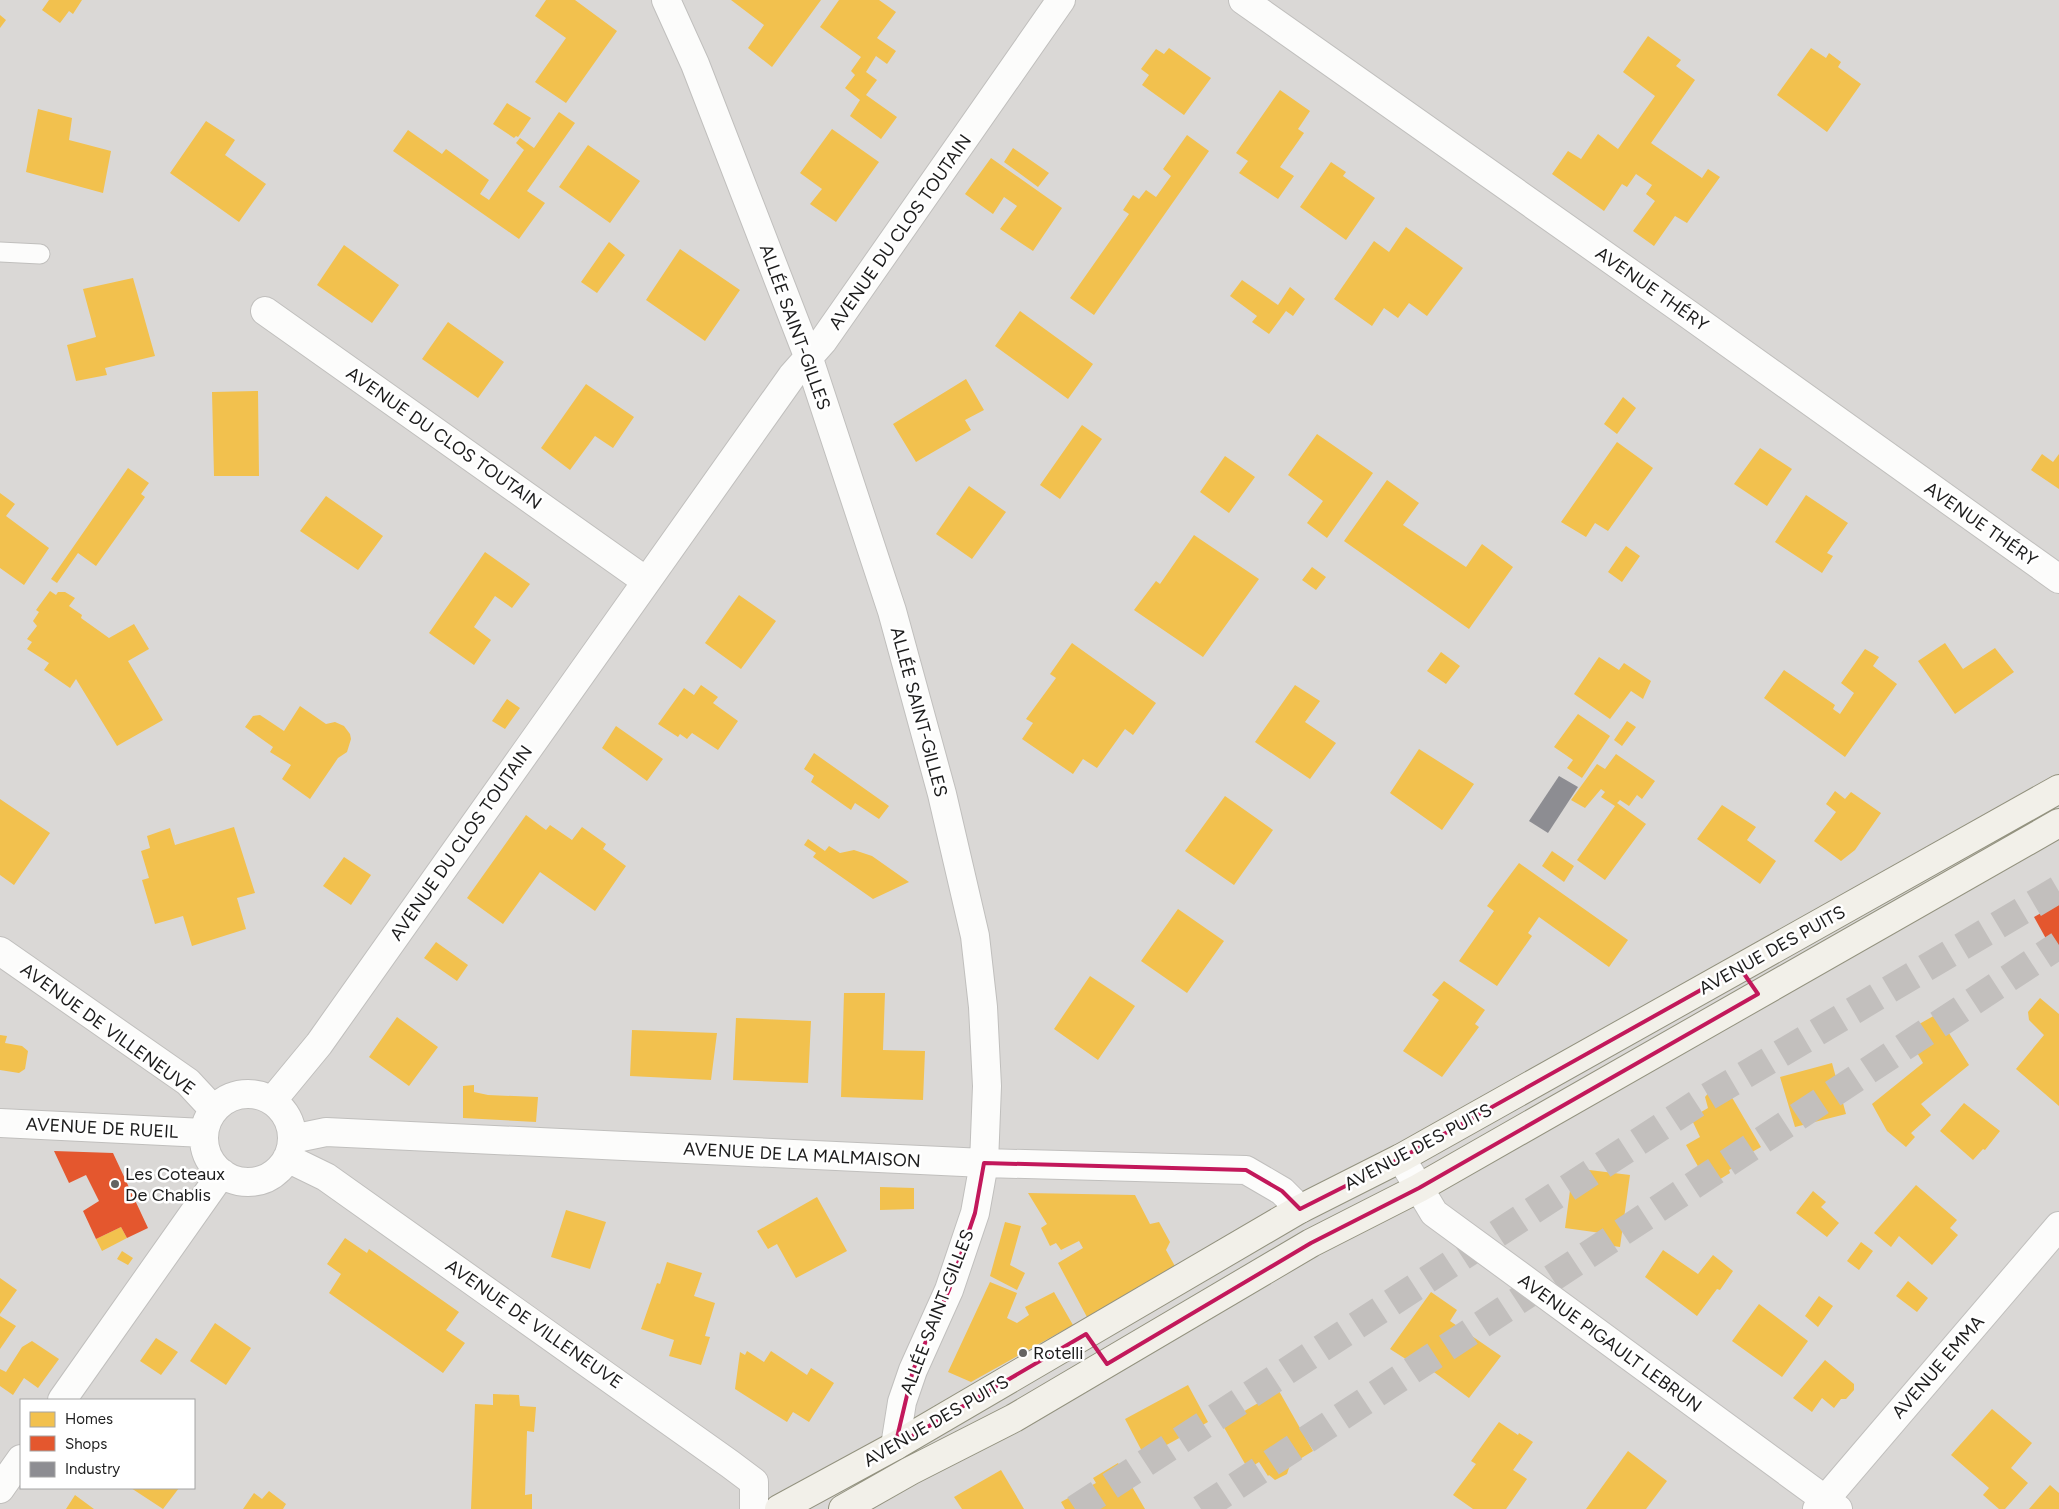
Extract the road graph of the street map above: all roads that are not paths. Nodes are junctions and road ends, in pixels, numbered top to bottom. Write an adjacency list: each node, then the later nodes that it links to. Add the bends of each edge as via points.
1 (666, 0): 7 (street, ALLÉE SAINT-GILLES, via 695,64)
2 (1061, 0): 7 (street, AVENUE DU CLOS TOUTAIN, via 823,341)
3 (1243, 0): 8 (street, AVENUE THÉRY)
4 (0, 252): 5 (lane)
5 (40, 254)
6 (266, 311): 9 (street, AVENUE DU CLOS TOUTAIN)
7 (808, 356): 9 (street, AVENUE DU CLOS TOUTAIN); 20 (street, ALLÉE SAINT-GILLES, via 892,611 942,794 975,936 987,1086)
8 (2059, 579)
9 (646, 582): 15 (street, AVENUE DU CLOS TOUTAIN, via 319,1044)
10 (2059, 788): 13 (street, AVENUE DES PUITS)
11 (2059, 823): 14 (street, AVENUE DES PUITS)
12 (0, 951): 16 (street, AVENUE DE VILLENEUVE, via 188,1082)
13 (1740, 968): 14 (street); 19 (street, AVENUE DES PUITS)
14 (1758, 994): 22 (street, AVENUE DES PUITS)
15 (272, 1101): 16 (street, via 258,1095 240,1094 226,1099); 18 (street, via 290,1124)
16 (209, 1122): 17 (street, AVENUE DE RUEIL); 21 (street, via 206,1150)
17 (0, 1123)
18 (290, 1148): 20 (street, AVENUE DE LA MALMAISON, via 326,1132); 21 (street, via 282,1166 260,1180 245,1182); 32 (street, AVENUE DE VILLENEUVE, via 326,1177 754,1482)
19 (1401, 1158): 22 (street, AVENUE PIGAULT LEBRUN); 23 (street, AVENUE DES PUITS)
20 (984, 1163): 23 (street, AVENUE DE LA MALMAISON, via 1246,1170 1282,1191); 28 (street, ALLÉE SAINT-GILLES, via 975,1214 949,1290 913,1370 902,1402)
21 (222, 1173): 27 (street)
22 (1419, 1188): 26 (street, AVENUE DES PUITS, via 1311,1243); 31 (street, AVENUE PIGAULT LEBRUN, via 1434,1213)
23 (1300, 1209): 25 (street, AVENUE DES PUITS)
24 (2059, 1226): 31 (street, AVENUE EMMA)
25 (1086, 1334): 26 (street); 28 (street, AVENUE DES PUITS)
26 (1107, 1364): 34 (street, AVENUE DES PUITS, via 1014,1418)
27 (63, 1399)
28 (895, 1446): 33 (street, AVENUE DES PUITS)
29 (20, 1460): 30 (street)
30 (0, 1489)
31 (1826, 1506)
32 (754, 1509)
33 (779, 1509)
34 (843, 1509)

